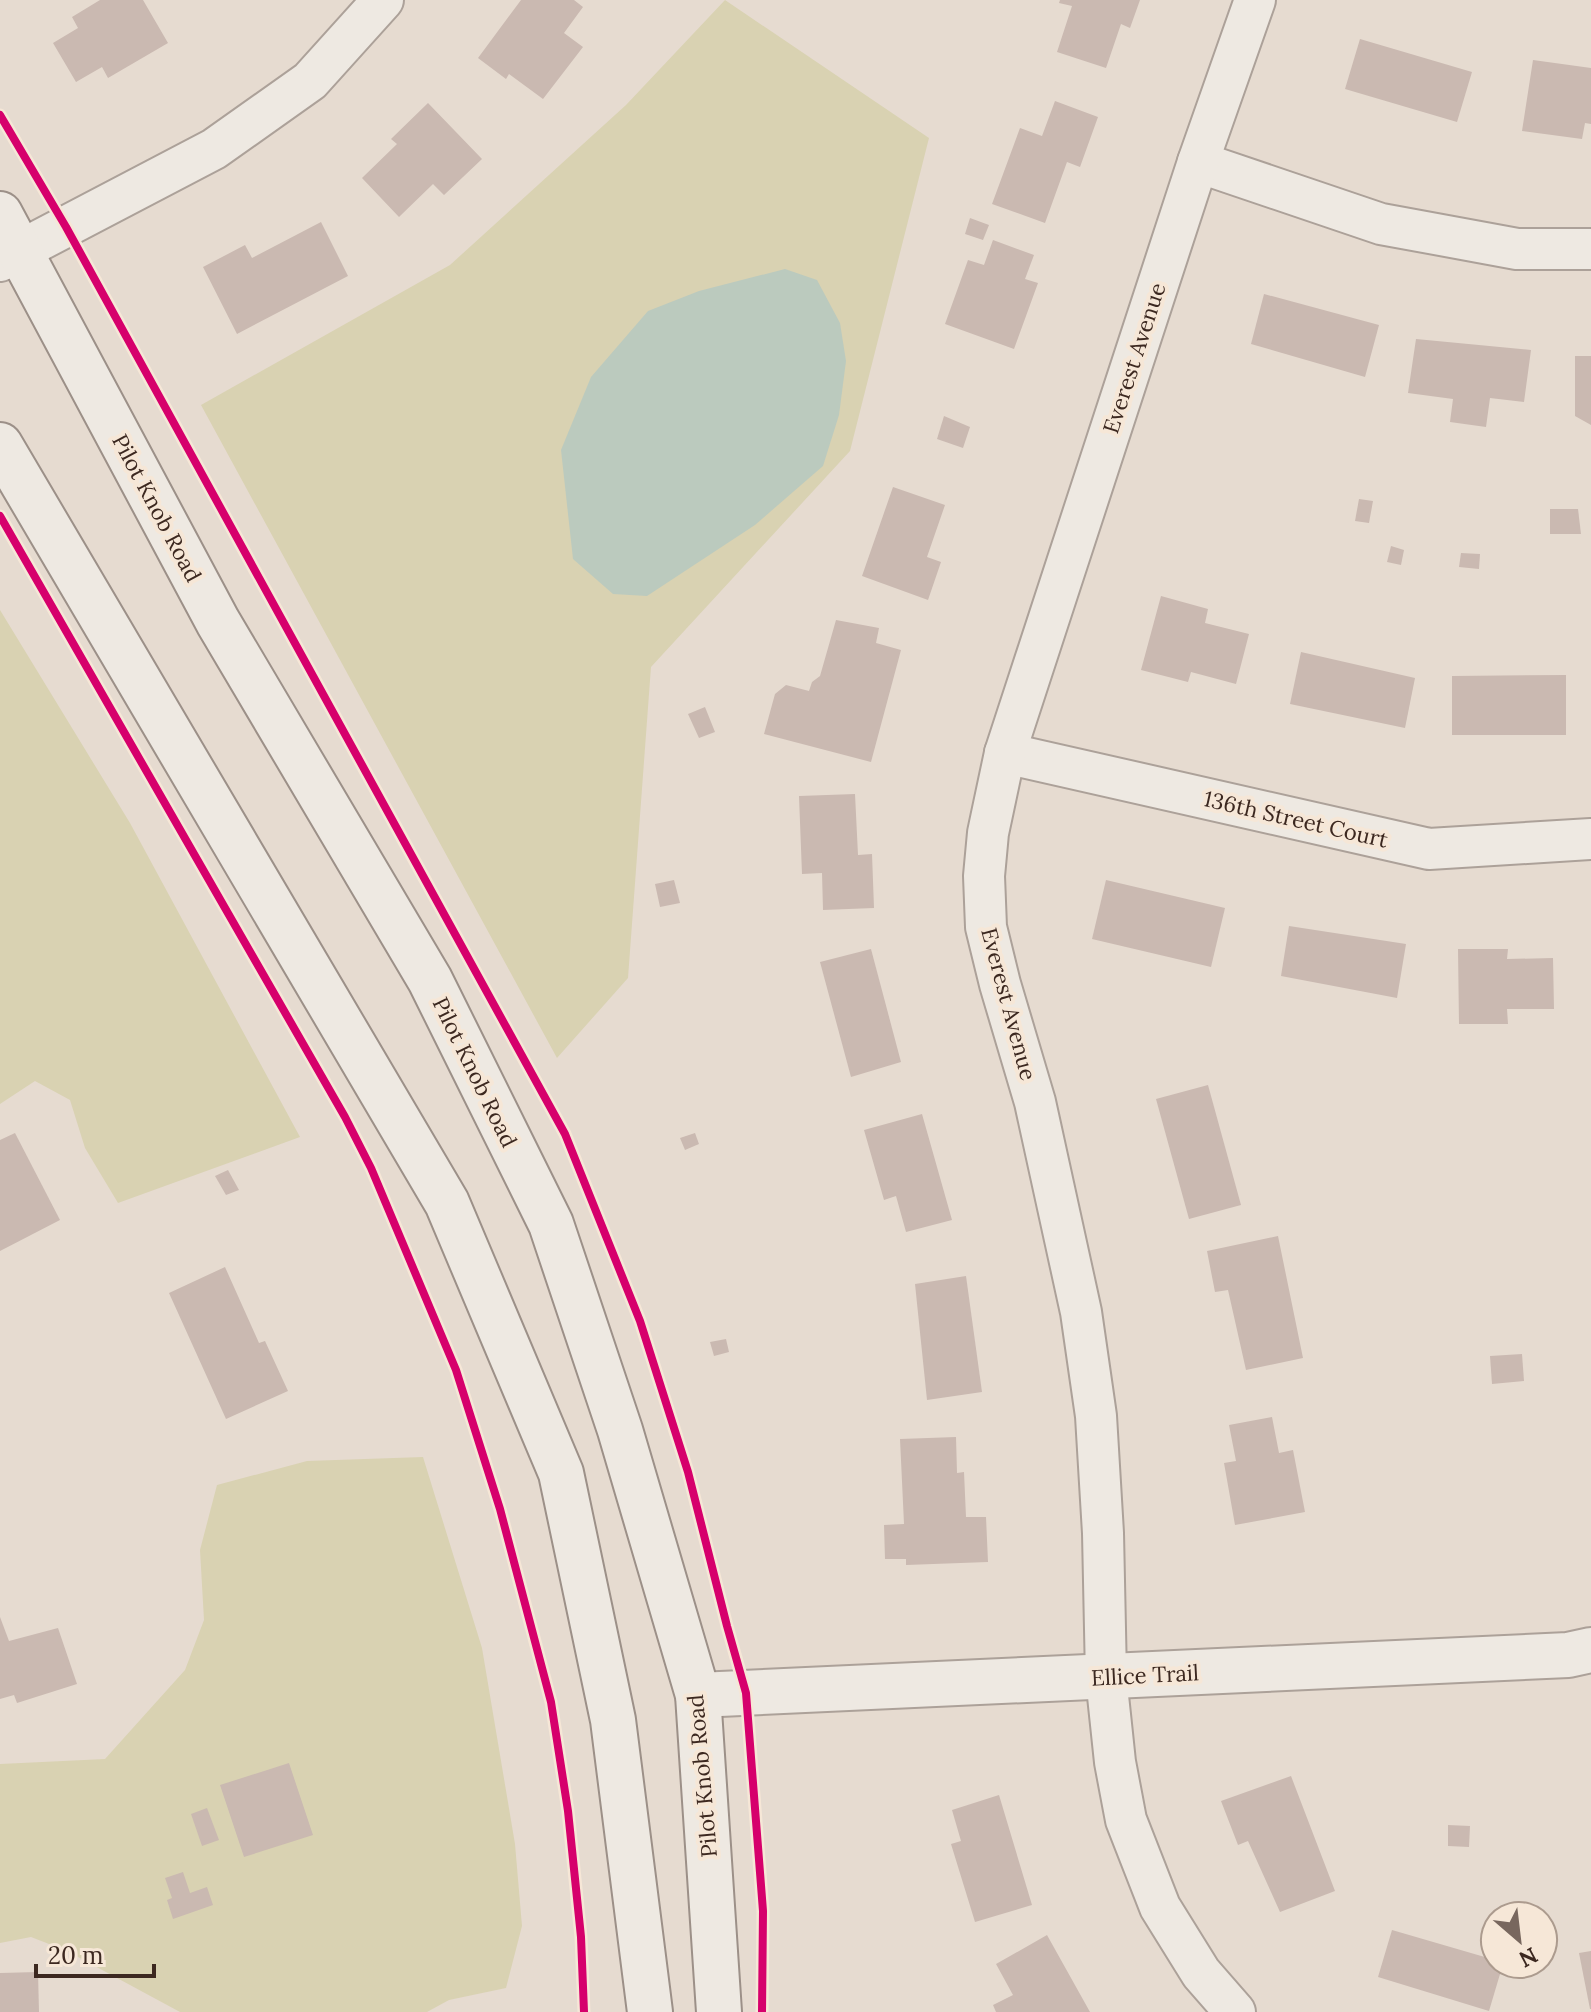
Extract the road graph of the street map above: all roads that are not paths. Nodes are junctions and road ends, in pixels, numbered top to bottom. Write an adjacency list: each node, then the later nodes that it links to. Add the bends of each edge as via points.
1 (383, 0): 4 (street, via 310,81 214,149)
2 (1255, 0): 3 (street, Everest Avenue)
3 (1198, 162): 5 (street, via 1381,224 1517,249); 7 (street, Everest Avenue)
4 (7, 242): 11 (main road, Pilot Knob Road, via 218,622 430,980 551,1224 620,1430)
5 (1591, 249)
6 (0, 445): 12 (main road, via 447,1203 561,1473 613,1720)
7 (1005, 753): 8 (street, 136th Street Court, via 1429,849); 10 (street, Everest Avenue, via 988,833 986,927 1035,1102 1081,1312 1096,1416)
8 (1591, 839)
9 (1591, 1650): 10 (main road, Ellice Trail)
10 (1106, 1677): 11 (main road, Ellice Trail); 14 (street, Everest Avenue, via 1126,1820 1160,1907 1201,1973)
11 (698, 1695): 13 (main road, Pilot Knob Road)
12 (650, 2012)
13 (719, 2012)
14 (1235, 2012)

